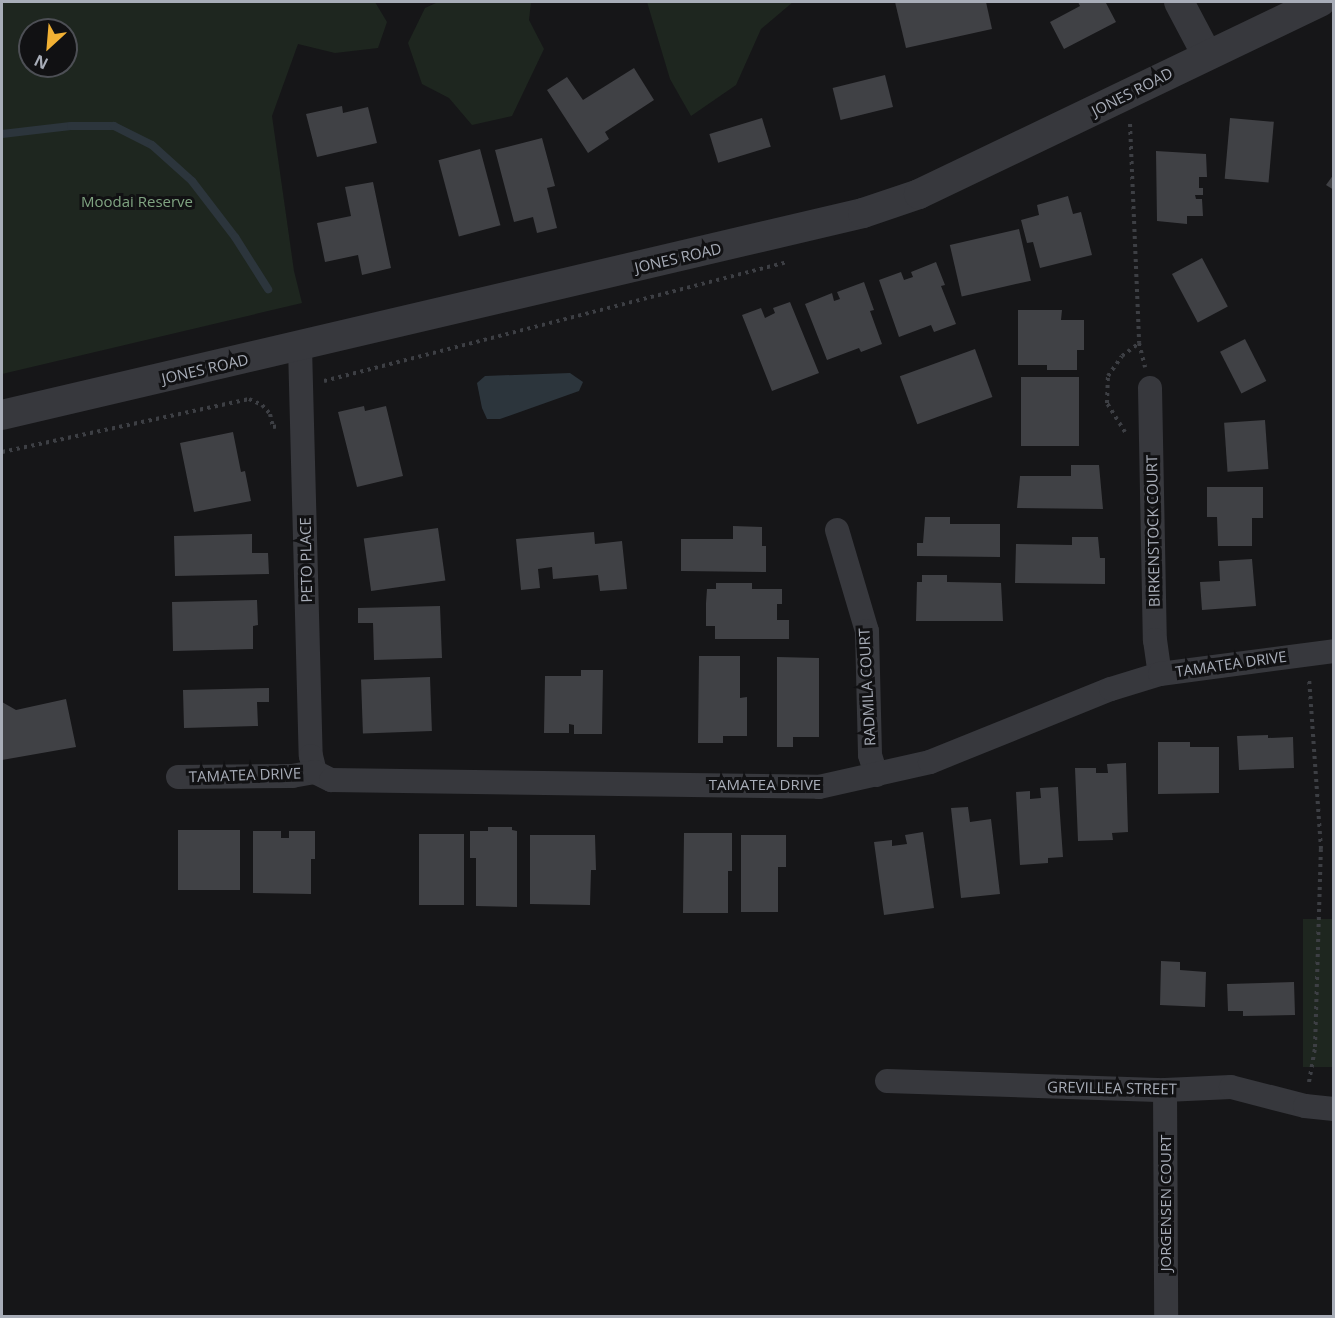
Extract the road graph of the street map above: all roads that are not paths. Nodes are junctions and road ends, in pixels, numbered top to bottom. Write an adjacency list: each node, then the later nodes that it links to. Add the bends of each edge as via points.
1 (1179, 2): 3 (street)
2 (1320, 2): 3 (street, JONES ROAD)
3 (1206, 55): 4 (street, JONES ROAD, via 919,194 863,213)
4 (308, 345): 6 (street, JONES ROAD); 10 (street, PETO PLACE, via 303,425 311,756)
5 (1150, 388): 9 (street, BIRKENSTOCK COURT, via 1155,640)
6 (2, 415)
7 (837, 530): 11 (street, RADMILA COURT, via 867,631 870,755)
8 (1334, 651): 9 (street, TAMATEA DRIVE)
9 (1160, 674): 11 (street, TAMATEA DRIVE, via 1111,689 930,762)
10 (315, 772): 11 (street, TAMATEA DRIVE, via 331,780 819,787); 12 (street, TAMATEA DRIVE, via 292,776)
11 (876, 775)
12 (178, 777)
13 (887, 1081): 14 (street, GREVILLEA STREET)
14 (1165, 1090): 15 (street, GREVILLEA STREET, via 1231,1087 1305,1106); 16 (street, JORGENSEN COURT)
15 (1334, 1109)
16 (1166, 1317)

